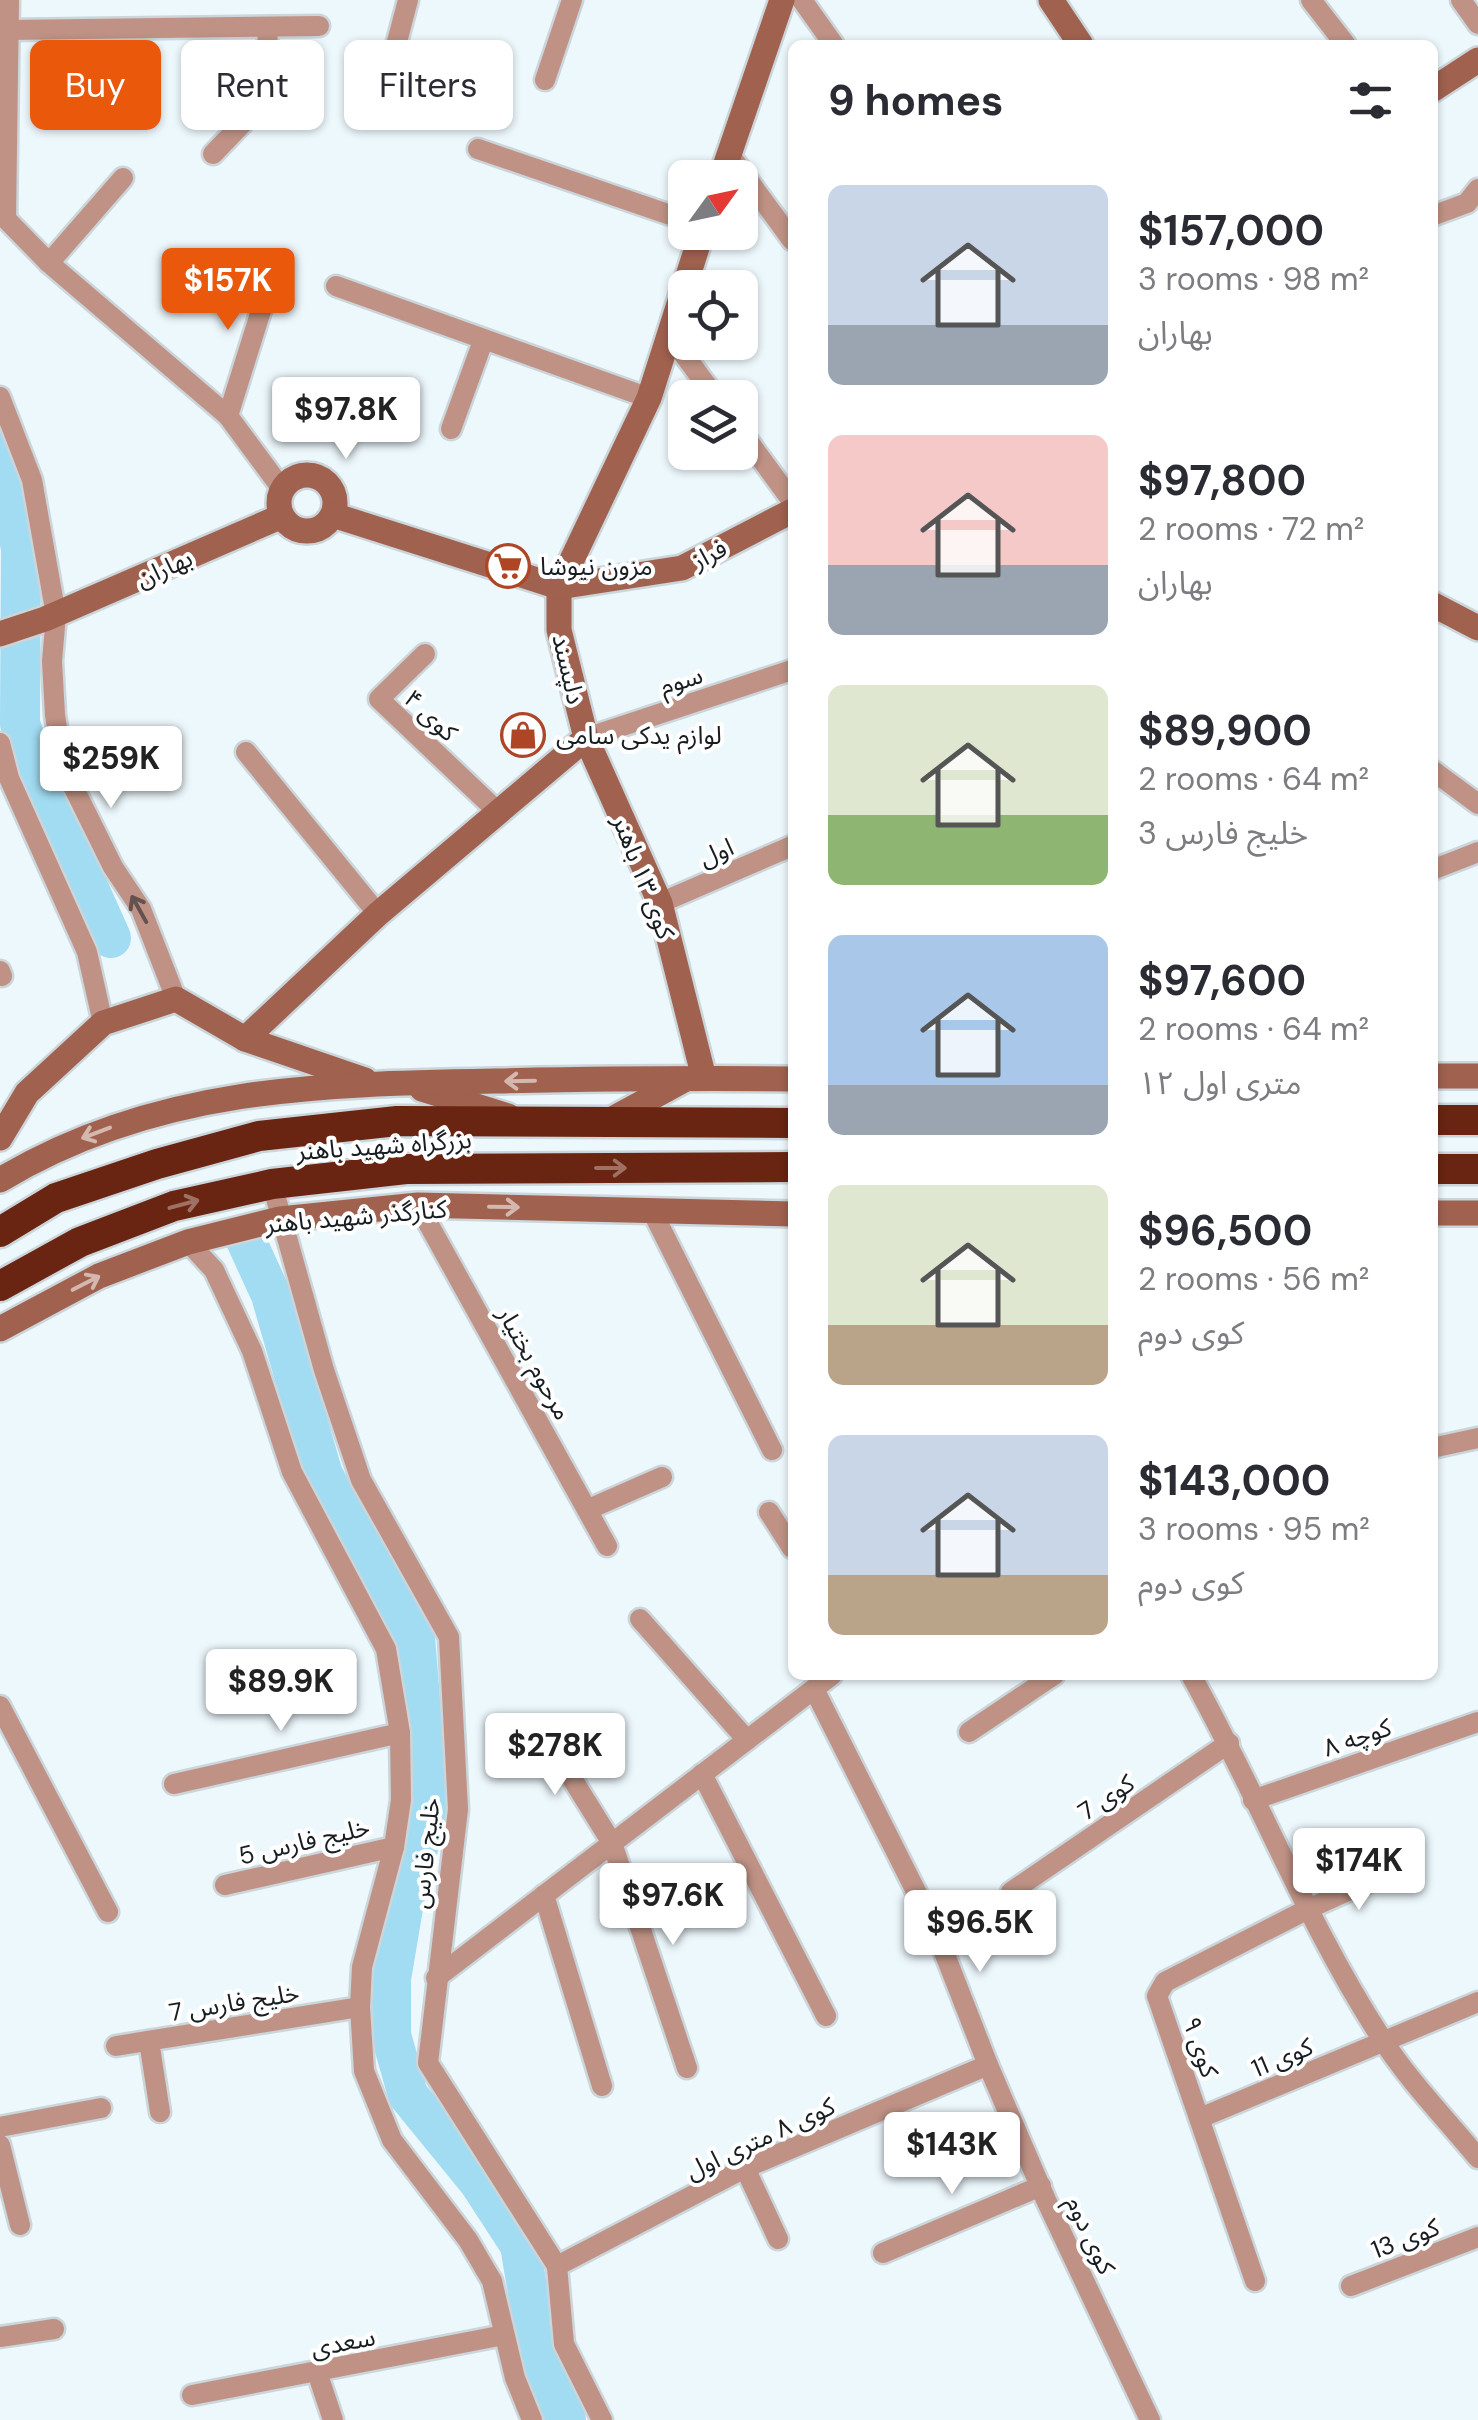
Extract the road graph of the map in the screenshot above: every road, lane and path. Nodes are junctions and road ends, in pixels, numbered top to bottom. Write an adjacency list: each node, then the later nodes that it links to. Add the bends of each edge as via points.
1 (9, 0): 12 (street)
2 (408, 0): 13 (street)
3 (572, 0): 18 (street)
4 (782, 0): 22 (street)
5 (802, 0): 14 (street)
6 (1050, 0): 15 (street)
7 (1311, 0): 16 (street)
8 (1460, 0): 9 (street)
9 (1478, 24)
10 (319, 26): 11 (street)
11 (268, 27): 12 (street); 21 (street, via 265,100)
12 (8, 30): 28 (street)
13 (397, 40)
14 (830, 40)
15 (1078, 40)
16 (1342, 40)
17 (1478, 60): 19 (street)
18 (545, 80)
19 (1438, 86)
20 (478, 148): 27 (street)
21 (213, 154)
22 (727, 160)
23 (123, 178): 30 (street)
24 (1473, 196): 26 (street)
25 (758, 202): 29 (street)
26 (1438, 213)
27 (668, 214)
28 (3, 219): 30 (street)
29 (788, 236)
30 (49, 264): 37 (street)
31 (275, 266): 37 (street)
32 (336, 286): 34 (street)
33 (668, 333): 36 (street, دلپسند)
34 (483, 341): 36 (street); 38 (street)
35 (0, 397): 47 (street, via 32,480)
36 (649, 398): 45 (street, دلپسند)
37 (228, 416): 40 (street)
38 (452, 429)
39 (758, 455): 41 (street)
40 (282, 490): 43 (street, via 305,474 324,480 335,495); 44 (street)
41 (788, 496)
42 (788, 513): 45 (street, فراز, via 682,568)
43 (333, 514): 44 (street, via 321,528 304,531); 45 (street)
44 (282, 516): 47 (street, بهاران)
45 (559, 587): 52 (street, دلپسند, via 559,630)
46 (1438, 607): 48 (street)
47 (51, 617): 49 (street, بهاران); 63 (street, one-way to 47, via 141,909 63,766)
48 (1478, 628)
49 (1, 634)
50 (426, 654): 57 (street, کوی ۴, via 378,700)
51 (788, 671): 52 (street, سوم)
52 (586, 738): 57 (street, دلپسند); 61 (street, کوی ۱۳ باهنر)
53 (0, 743): 64 (street, via 9,778 87,952)
54 (246, 752): 62 (street)
55 (1438, 774): 56 (street)
56 (1478, 804)
57 (497, 811): 62 (street, دلپسند)
58 (788, 848): 61 (street, اول)
59 (1478, 852): 60 (street)
60 (1438, 868)
61 (660, 903): 68 (street, کوی ۱۳ باهنر)
62 (378, 914): 65 (street, دلپسند)
63 (176, 999): 64 (street); 65 (street)
64 (102, 1023): 77 (street, via 28,1093)
65 (246, 1039): 71 (street)
66 (1438, 1076): 67 (street)
67 (1478, 1076)
68 (696, 1078): 69 (street); 70 (street, one-way to 70); 75 (street)
69 (788, 1078)
70 (402, 1082): 71 (street); 72 (street)
71 (375, 1083): 81 (street, one-way to 81, via 246,1093 141,1116 46,1152)
72 (517, 1119): 75 (highway, بزرگراه شهید باهنر); 89 (highway, بزرگراه شهید باهنر, via 397,1121 259,1136 56,1198)
73 (1438, 1120): 74 (highway)
74 (1478, 1120)
75 (604, 1123): 76 (highway, بزرگراه شهید باهنر)
76 (788, 1123)
77 (0, 1138)
78 (788, 1166): 82 (highway, بزرگراه شهید باهنر, one-way to 78, via 406,1169)
79 (1478, 1168): 80 (highway)
80 (1438, 1169)
81 (0, 1180)
82 (272, 1184): 88 (street, خلیج فارس); 91 (highway, بزرگراه شهید باهنر, one-way to 82, via 80,1242 174,1206)
83 (418, 1205): 84 (street, کنارگذر شهید باهنر, one-way to 84); 88 (street, کنارگذر شهید باهنر); 97 (street, مرحوم بختیار)
84 (651, 1209): 87 (street, کنارگذر شهید باهنر); 95 (street)
85 (1438, 1212): 86 (street)
86 (1478, 1213)
87 (788, 1214)
88 (280, 1219): 90 (street, کنارگذر شهید باهنر); 124 (street, خلیج فارس, via 362,1480 449,1637 458,1809)
89 (0, 1232)
90 (188, 1242): 92 (street, کنارگذر شهید باهنر, one-way to 90, via 98,1276); 110 (street, خلیج فارس, via 214,1270 252,1351 292,1472 386,1650)
91 (0, 1286)
92 (0, 1329)
93 (1478, 1438): 94 (street)
94 (1438, 1447)
95 (772, 1450)
96 (662, 1477): 97 (street)
97 (588, 1509): 100 (street, مرحوم بختیار)
98 (769, 1512): 99 (street)
99 (788, 1542)
100 (607, 1546)
101 (640, 1619): 111 (street)
102 (826, 1680): 105 (street)
103 (1047, 1680): 109 (street)
104 (1194, 1680): 112 (street)
105 (814, 1689): 111 (street); 131 (street, کوی دوم, via 935,1929)
106 (0, 1706): 123 (street)
107 (1478, 1722): 115 (street, کوچه ۸)
108 (540, 1727): 116 (street)
109 (970, 1732)
110 (400, 1733): 114 (street); 117 (street, خلیج فارس, via 402,1800)
111 (747, 1740): 113 (street)
112 (1229, 1743): 115 (street); 120 (street, کوی 7)
113 (702, 1774): 116 (street); 127 (street)
114 (174, 1784)
115 (1253, 1800): 122 (street)
116 (612, 1844): 121 (street); 132 (street)
117 (394, 1846): 119 (street, خلیج فارس 5); 126 (street, خلیج فارس, via 362,1967)
118 (1390, 1872): 122 (street, کوی ۹)
119 (225, 1885)
120 (1011, 1892)
121 (544, 1896): 124 (street); 133 (street)
122 (1308, 1909): 129 (street); 136 (street, کوی ۹, via 1165,1982 1158,1996)
123 (108, 1912)
124 (436, 1978): 146 (street, خلیج فارس, via 428,2063)
125 (1478, 2002): 129 (street, کوی 11)
126 (360, 2008): 128 (street, خلیج فارس 7); 150 (street, خلیج فارس, via 364,2071 392,2140 492,2281)
127 (826, 2016)
128 (149, 2042): 130 (street, خلیج فارس 7); 135 (street)
129 (1383, 2042): 136 (street, کوی 11); 139 (street)
130 (116, 2046)
131 (988, 2065): 140 (street, کوی ۸ متری اول); 141 (street, کوی دوم)
132 (687, 2068)
133 (602, 2086)
134 (101, 2108): 137 (street)
135 (160, 2112)
136 (1200, 2118): 147 (street, کوی ۹)
137 (0, 2128)
138 (0, 2145): 142 (street)
139 (1478, 2158)
140 (745, 2168): 144 (street); 146 (street, کوی ۸ متری اول)
141 (1041, 2186): 145 (street); 157 (street, کوی دوم)
142 (20, 2225)
143 (1478, 2238): 148 (street, کوی 13)
144 (778, 2240)
145 (884, 2254)
146 (557, 2266): 156 (street, خلیج فارس, via 564,2344)
147 (1255, 2282)
148 (1351, 2286)
149 (54, 2329): 151 (street)
150 (504, 2335): 152 (street, سعدی); 154 (street, خلیج فارس)
151 (0, 2337)
152 (317, 2372): 153 (street, سعدی); 155 (street)
153 (192, 2395)
154 (531, 2419)
155 (333, 2420)
156 (602, 2420)
157 (1150, 2420)

